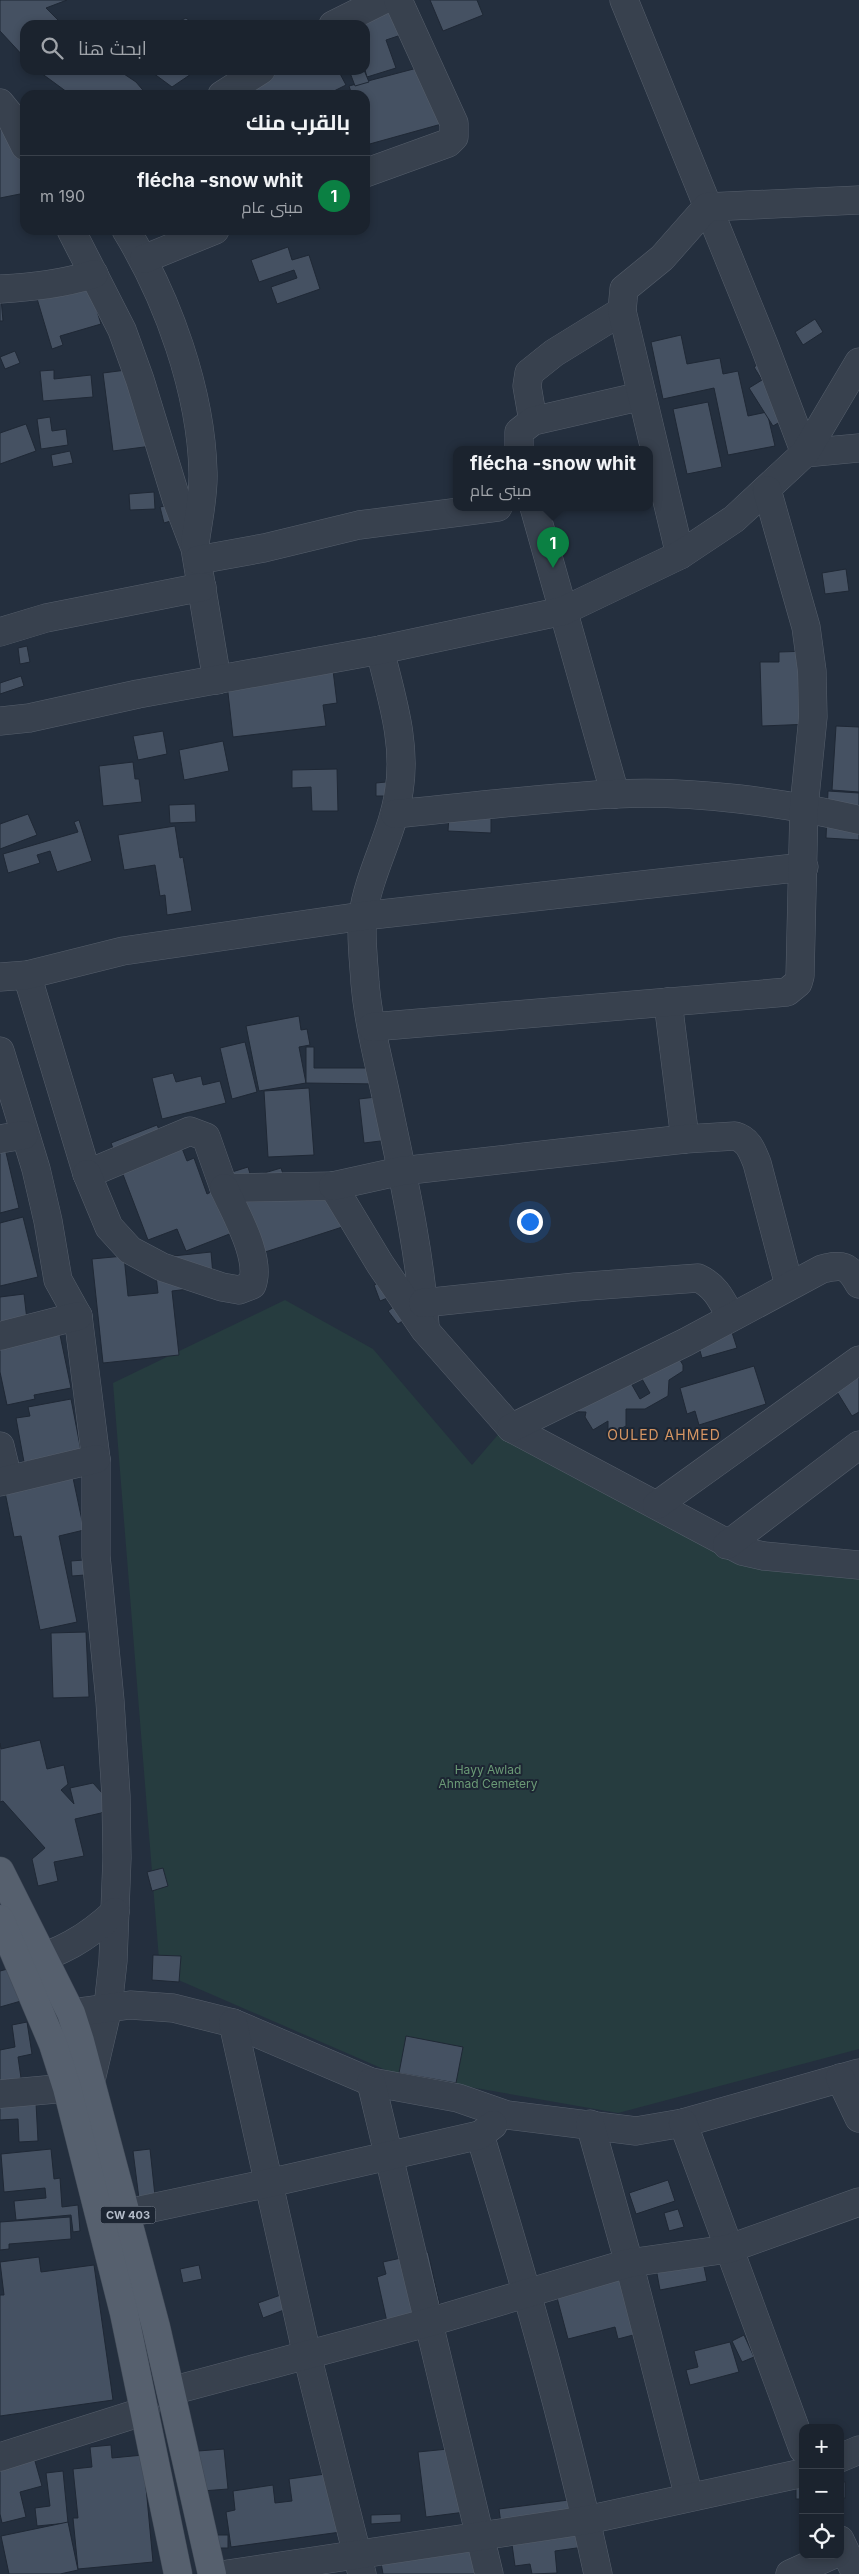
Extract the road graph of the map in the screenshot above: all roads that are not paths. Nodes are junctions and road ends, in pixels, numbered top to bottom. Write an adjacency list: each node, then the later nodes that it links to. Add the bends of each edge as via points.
1 (384, 0): 4 (street)
2 (398, 0): 9 (street, via 454,123 454,136 448,144)
3 (624, 0): 11 (street, via 651,60)
4 (343, 20)
5 (253, 75): 6 (street)
6 (230, 90)
7 (11, 113): 8 (street)
8 (20, 134)
9 (370, 171)
10 (859, 200): 11 (street)
11 (707, 207): 18 (street, via 662,258 628,285 622,295); 24 (street)
12 (73, 235): 16 (street)
13 (129, 235): 15 (street)
14 (203, 235): 15 (street)
15 (144, 259): 28 (street, via 181,353 196,411 203,471)
16 (94, 274): 17 (street, via 44,287); 28 (street, via 122,330)
17 (0, 289)
18 (622, 311): 20 (street); 21 (street, via 529,373 527,386)
19 (859, 362): 24 (street)
20 (642, 396): 21 (street); 29 (street)
21 (533, 421): 22 (street, via 519,432)
22 (519, 446)
23 (859, 448): 24 (street)
24 (805, 453): 25 (street)
25 (767, 490): 29 (street, via 734,519); 37 (street, via 806,627 812,671 813,717)
26 (467, 511): 28 (street, via 359,525 264,548)
27 (535, 511): 31 (street)
28 (196, 554): 30 (street)
29 (680, 555): 31 (street)
30 (202, 587): 32 (street, via 46,618); 34 (street)
31 (563, 611): 33 (street); 36 (street)
32 (0, 632)
33 (380, 650): 34 (street); 38 (street, via 399,729 401,766)
34 (217, 680): 35 (street)
35 (0, 721)
36 (614, 794): 37 (street, via 667,794); 38 (street)
37 (804, 807): 39 (street); 40 (street)
38 (395, 814): 41 (street, via 379,853)
39 (859, 820)
40 (804, 867): 41 (street); 44 (street, via 800,976 792,989)
41 (363, 916): 42 (street, via 123,952); 45 (street, via 365,982)
42 (27, 975): 43 (street); 50 (street)
43 (0, 978)
44 (668, 1002): 45 (street); 48 (street)
45 (372, 1027): 49 (street)
46 (0, 1051): 47 (street)
47 (12, 1137): 56 (street, via 36,1169 58,1280)
48 (685, 1139): 49 (street); 54 (street, via 730,1135 743,1138 749,1145 757,1163)
49 (401, 1171): 51 (street); 55 (street)
50 (87, 1174): 52 (street, via 190,1131 206,1137); 52 (street, via 110,1227 130,1250 162,1267 239,1290 252,1285 255,1262)
51 (333, 1186): 52 (street); 58 (street)
52 (224, 1188)
53 (859, 1284): 54 (street, via 848,1269 835,1266)
54 (790, 1285): 57 (street)
55 (423, 1303): 57 (street, via 698,1278 715,1290); 58 (street)
56 (78, 1316): 59 (street); 64 (street)
57 (731, 1318): 61 (street)
58 (425, 1330): 61 (street)
59 (0, 1336)
60 (859, 1360): 66 (street)
61 (511, 1428): 66 (street)
62 (859, 1445): 67 (street)
63 (0, 1446): 65 (street)
64 (96, 1459): 65 (street); 70 (street, via 96,1556 116,1796)
65 (4, 1480)
66 (657, 1505): 67 (street)
67 (727, 1545): 68 (street, via 764,1556)
68 (859, 1565)
69 (0, 1871): 72 (main road, CW 403)
70 (115, 1912): 72 (street, via 92,1933); 73 (street)
71 (0, 1919): 72 (main road, CW 403)
72 (32, 1961): 74 (main road, CW 403); 75 (main road, CW 403)
73 (108, 2006): 74 (street); 76 (street, via 173,2008); 79 (street)
74 (71, 2013): 75 (street); 79 (main road, CW 403)
75 (43, 2020): 79 (main road, CW 403)
76 (233, 2023): 78 (street); 87 (street)
77 (850, 2076): 82 (street); 83 (street)
78 (371, 2082): 81 (street, via 458,2098); 86 (street)
79 (79, 2084): 80 (street); 89 (main road, CW 403); 96 (main road, CW 403)
80 (0, 2094)
81 (507, 2115): 84 (street); 85 (street)
82 (859, 2118)
83 (683, 2123): 84 (street, via 636,2131); 90 (street)
84 (590, 2124): 91 (street)
85 (480, 2135): 86 (street); 92 (street)
86 (388, 2156): 87 (street); 93 (street)
87 (268, 2183): 89 (street); 94 (street)
88 (859, 2202): 90 (street)
89 (128, 2213): 95 (main road, CW 403)
90 (728, 2249): 91 (street); 97 (street)
91 (629, 2262): 92 (street); 102 (street)
92 (528, 2293): 93 (street); 103 (street)
93 (430, 2322): 94 (street); 104 (street)
94 (307, 2355): 95 (street); 107 (street)
95 (171, 2391): 109 (main road, CW 403)
96 (145, 2411): 100 (street); 108 (main road, CW 403)
97 (799, 2438)
98 (859, 2450): 99 (street)
99 (844, 2456)
100 (0, 2457)
101 (799, 2474): 102 (street)
102 (689, 2497): 103 (street)
103 (587, 2520): 104 (street); 112 (street)
104 (480, 2537): 107 (street); 111 (street)
105 (844, 2556): 114 (street)
106 (819, 2559): 113 (street)
107 (361, 2564): 110 (street)
108 (178, 2574)
109 (212, 2574)
110 (228, 2574)
111 (489, 2574)
112 (598, 2574)
113 (790, 2574)
114 (856, 2574)

